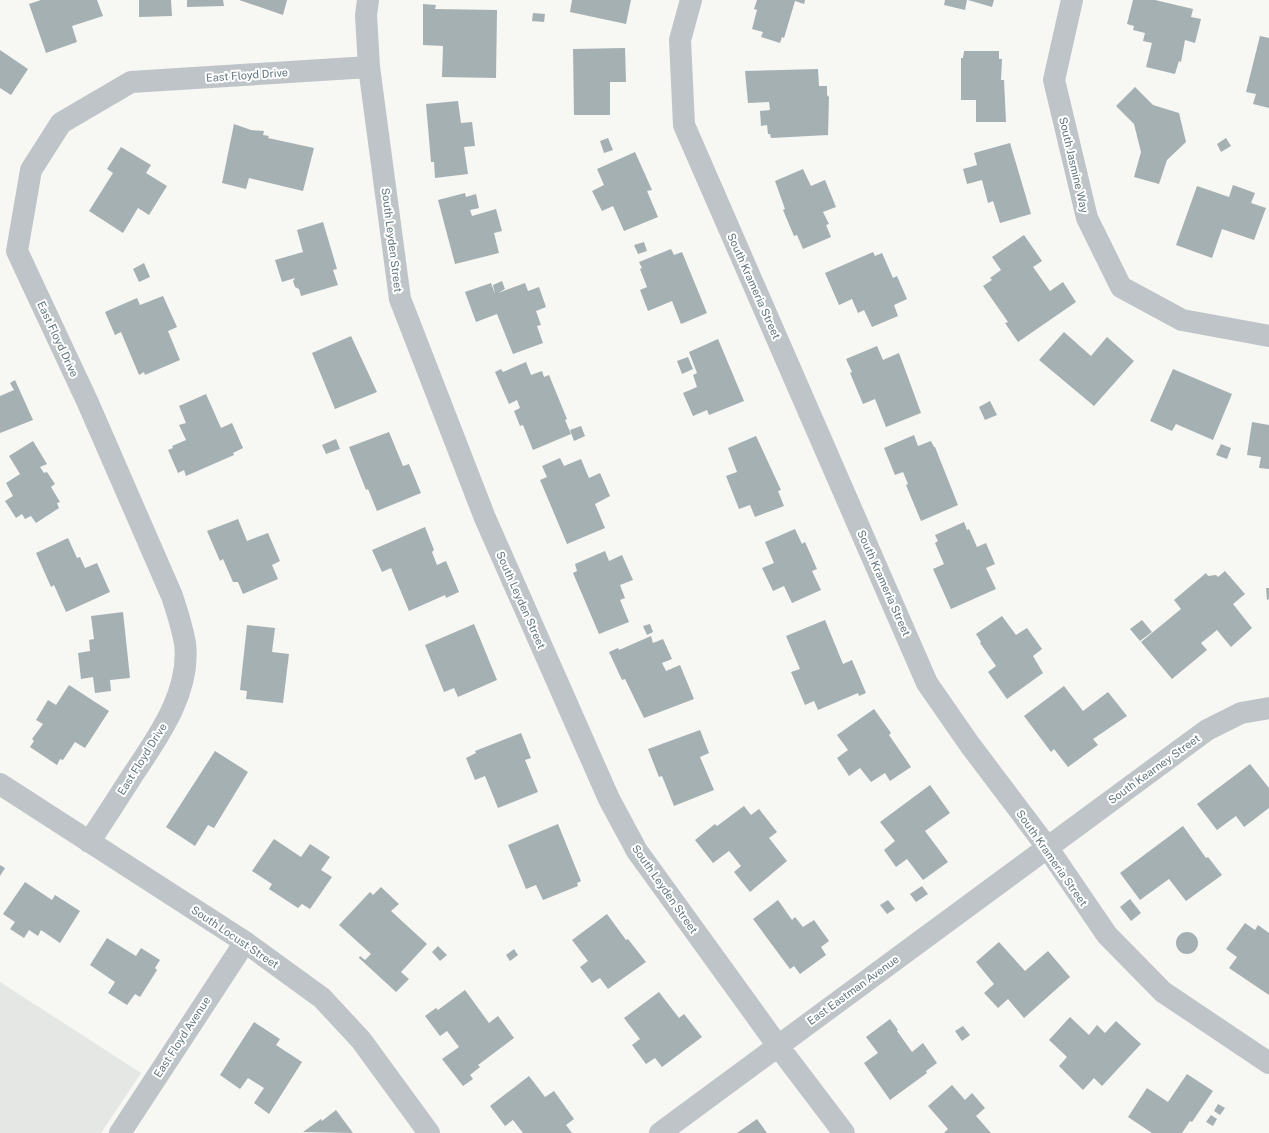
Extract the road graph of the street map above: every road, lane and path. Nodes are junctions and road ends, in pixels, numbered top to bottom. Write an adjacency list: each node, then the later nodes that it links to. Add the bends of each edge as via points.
1 (368, 0): 4 (street, South Leyden Street, via 366,15)
2 (691, 0): 9 (street, South Krameria Street, via 680,40 684,125 927,683)
3 (1072, 0): 5 (street, South Jasmine Way, via 1054,80 1087,218 1121,287 1182,320)
4 (369, 67): 8 (street, East Floyd Drive, via 130,82 61,123 30,170 17,251 88,403 172,596 185,644 183,672 176,700 160,735); 11 (street, South Leyden Street, via 400,299 485,518 609,799 637,851)
5 (1269, 336)
6 (1269, 708): 9 (street, South Kearney Street, via 1241,713 1207,730)
7 (0, 784): 8 (street, South Locust Street)
8 (89, 842): 10 (street, South Locust Street)
9 (1047, 848): 11 (street, East Eastman Avenue); 12 (street, South Krameria Street, via 1107,936 1163,992)
10 (245, 942): 13 (street, East Floyd Avenue); 14 (street, South Locust Street, via 292,975 336,1011 361,1040)
11 (778, 1046): 15 (street, East Eastman Avenue); 16 (street, South Leyden Street)
12 (1269, 1063)
13 (120, 1133)
14 (429, 1133)
15 (660, 1133)
16 (844, 1133)

